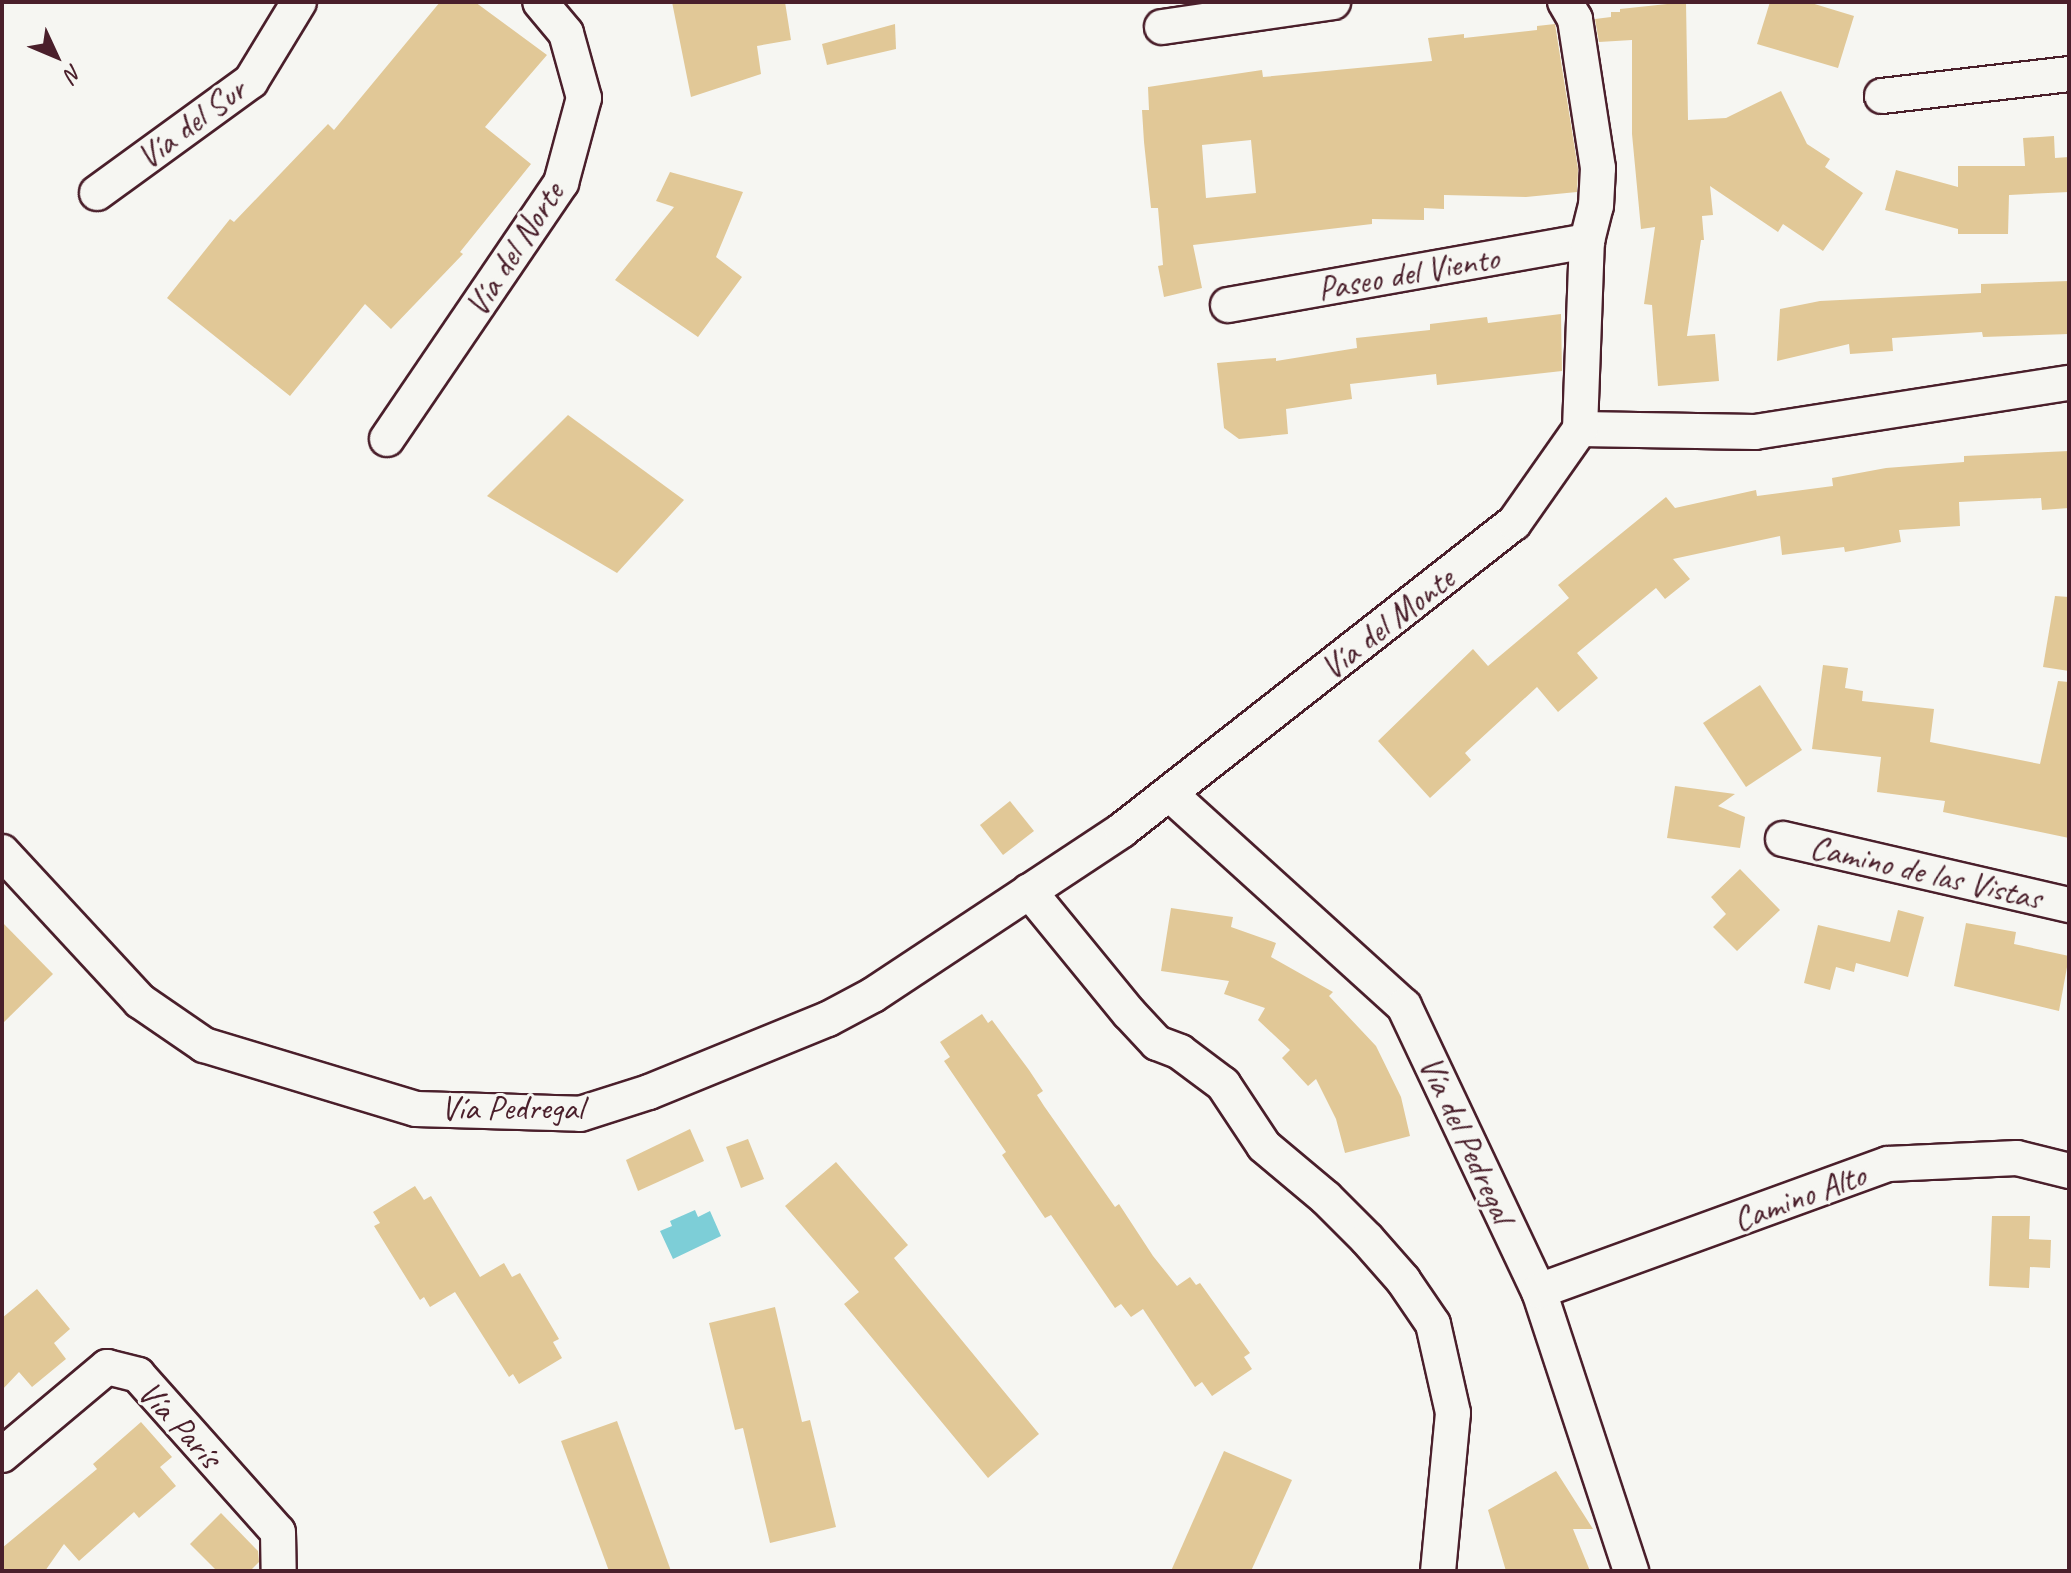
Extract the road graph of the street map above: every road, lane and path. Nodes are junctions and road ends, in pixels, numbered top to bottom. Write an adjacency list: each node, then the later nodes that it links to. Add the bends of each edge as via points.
1 (299, 2): 8 (street, Vía del Sur, via 251,81)
2 (540, 2): 13 (street, Vía del Norte, via 566,33 584,98 561,183)
3 (1333, 2): 5 (street)
4 (1565, 2): 9 (street, via 1575,19 1598,168)
5 (1162, 27)
6 (2069, 74): 7 (street)
7 (1882, 96)
8 (97, 193)
9 (1587, 241): 10 (street, Paseo del Viento); 12 (street)
10 (1228, 305)
11 (2069, 383): 12 (street, via 1755,432)
12 (1580, 429): 14 (street, Vía del Monte, via 1514,523)
13 (387, 439)
14 (1170, 794): 17 (street, Vía Pedregal); 20 (street, Vía del Pedregal, via 1404,1006)
15 (1783, 839): 18 (street, Camino de las Vistas)
16 (2, 852): 17 (street, Vía Pedregal, via 140,1001 204,1045 416,1109 535,1115 580,1114 649,1092 828,1019)
17 (1029, 891): 23 (street, via 1157,1043 1180,1052 1223,1084 1264,1146 1367,1239 1433,1324 1453,1413)
18 (2069, 905)
19 (2069, 1171): 20 (street, Camino Alto, via 2017,1158 1888,1164)
20 (1539, 1291): 24 (street, Vía del Pedregal)
21 (2, 1455): 22 (street, Vía París, via 107,1367 138,1375 278,1532)
22 (279, 1571)
23 (1438, 1571)
24 (1631, 1571)

